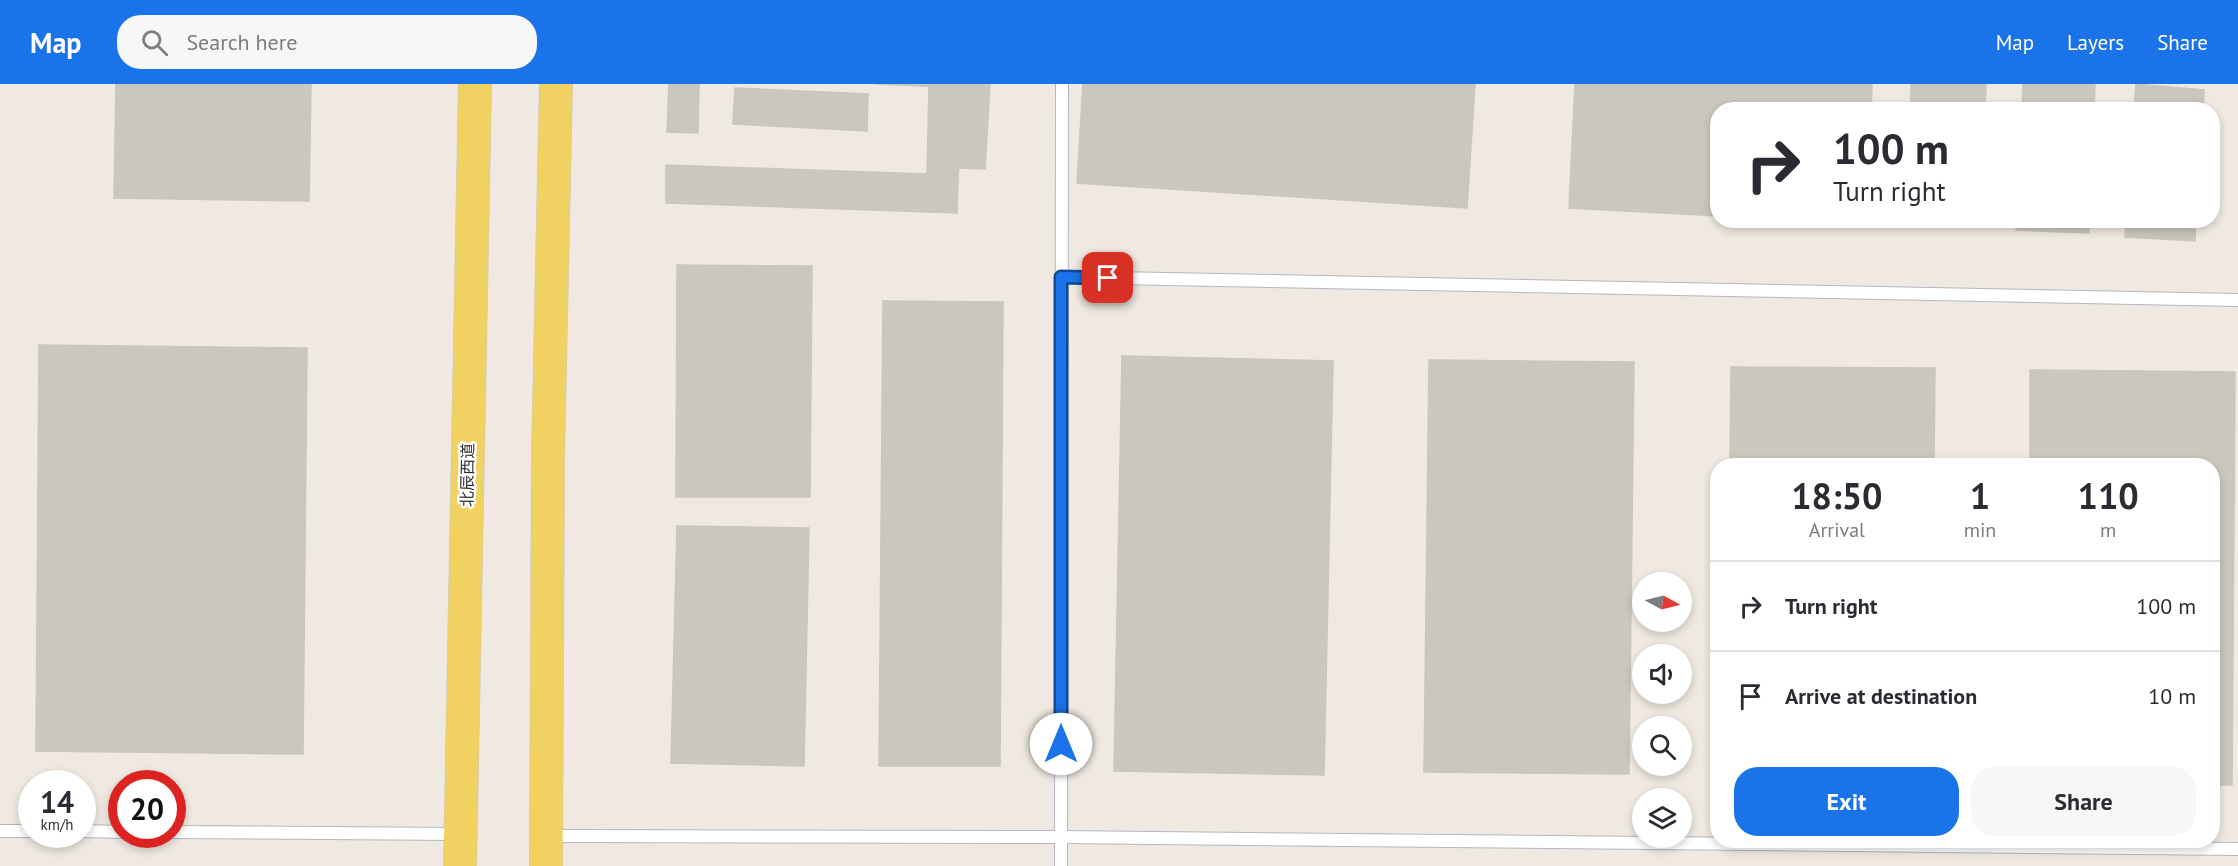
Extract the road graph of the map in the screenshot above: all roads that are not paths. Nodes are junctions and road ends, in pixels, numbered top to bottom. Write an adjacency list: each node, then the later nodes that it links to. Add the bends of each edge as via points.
1 (475, 84): 13 (main road, 北辰西道)
2 (556, 84): 14 (main road, via 548,455)
3 (1062, 84): 4 (lane)
4 (1061, 277): 5 (lane); 9 (lane)
5 (2238, 300)
6 (0, 831): 7 (lane)
7 (18, 831)
8 (186, 833): 13 (lane)
9 (1061, 837): 10 (lane); 14 (lane); 15 (lane)
10 (1710, 844)
11 (2140, 848): 12 (lane)
12 (2238, 849)
13 (460, 850)
14 (546, 851)
15 (1061, 866)

